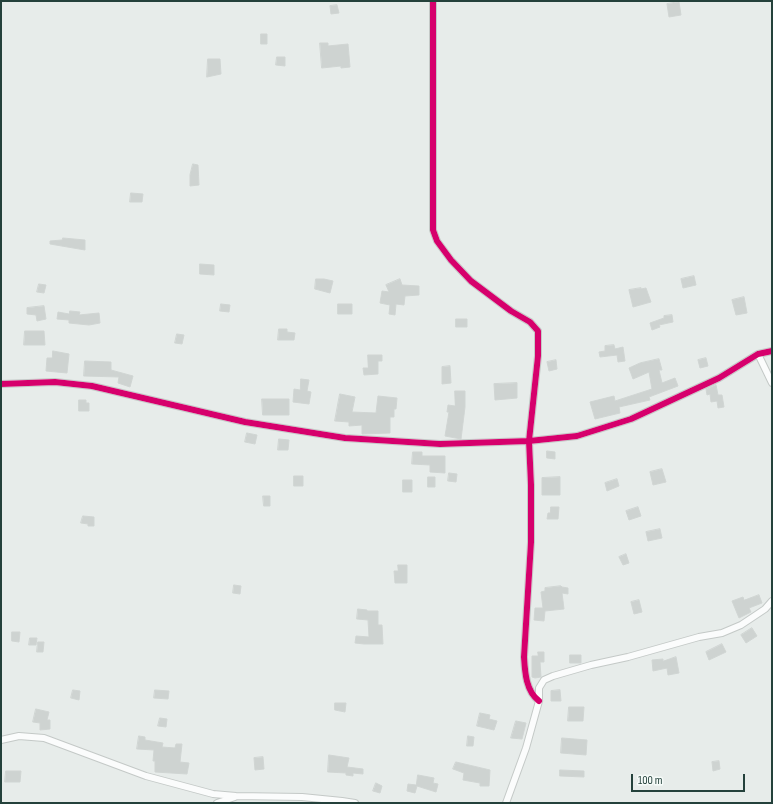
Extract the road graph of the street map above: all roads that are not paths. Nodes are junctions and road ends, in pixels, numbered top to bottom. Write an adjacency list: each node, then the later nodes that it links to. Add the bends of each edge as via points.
1 (433, 1): 6 (street, via 433,230 437,241 451,260 471,281 530,322 538,332)
2 (772, 351): 3 (street)
3 (758, 354): 4 (street); 6 (street, via 719,378 631,418 577,436)
4 (772, 383)
5 (1, 384): 6 (street, via 56,382 92,386 245,422 345,438 440,444)
6 (529, 441): 8 (street, via 530,542 524,657 532,696)
7 (772, 601): 8 (street, via 765,609 741,625 722,633 552,676 544,680 539,688)
8 (539, 701): 13 (street, via 526,748)
9 (1, 740): 10 (street, via 19,736 44,738 146,776 212,794)
10 (236, 796): 11 (street); 12 (street, via 302,797)
11 (217, 803)
12 (355, 803)
13 (506, 803)

